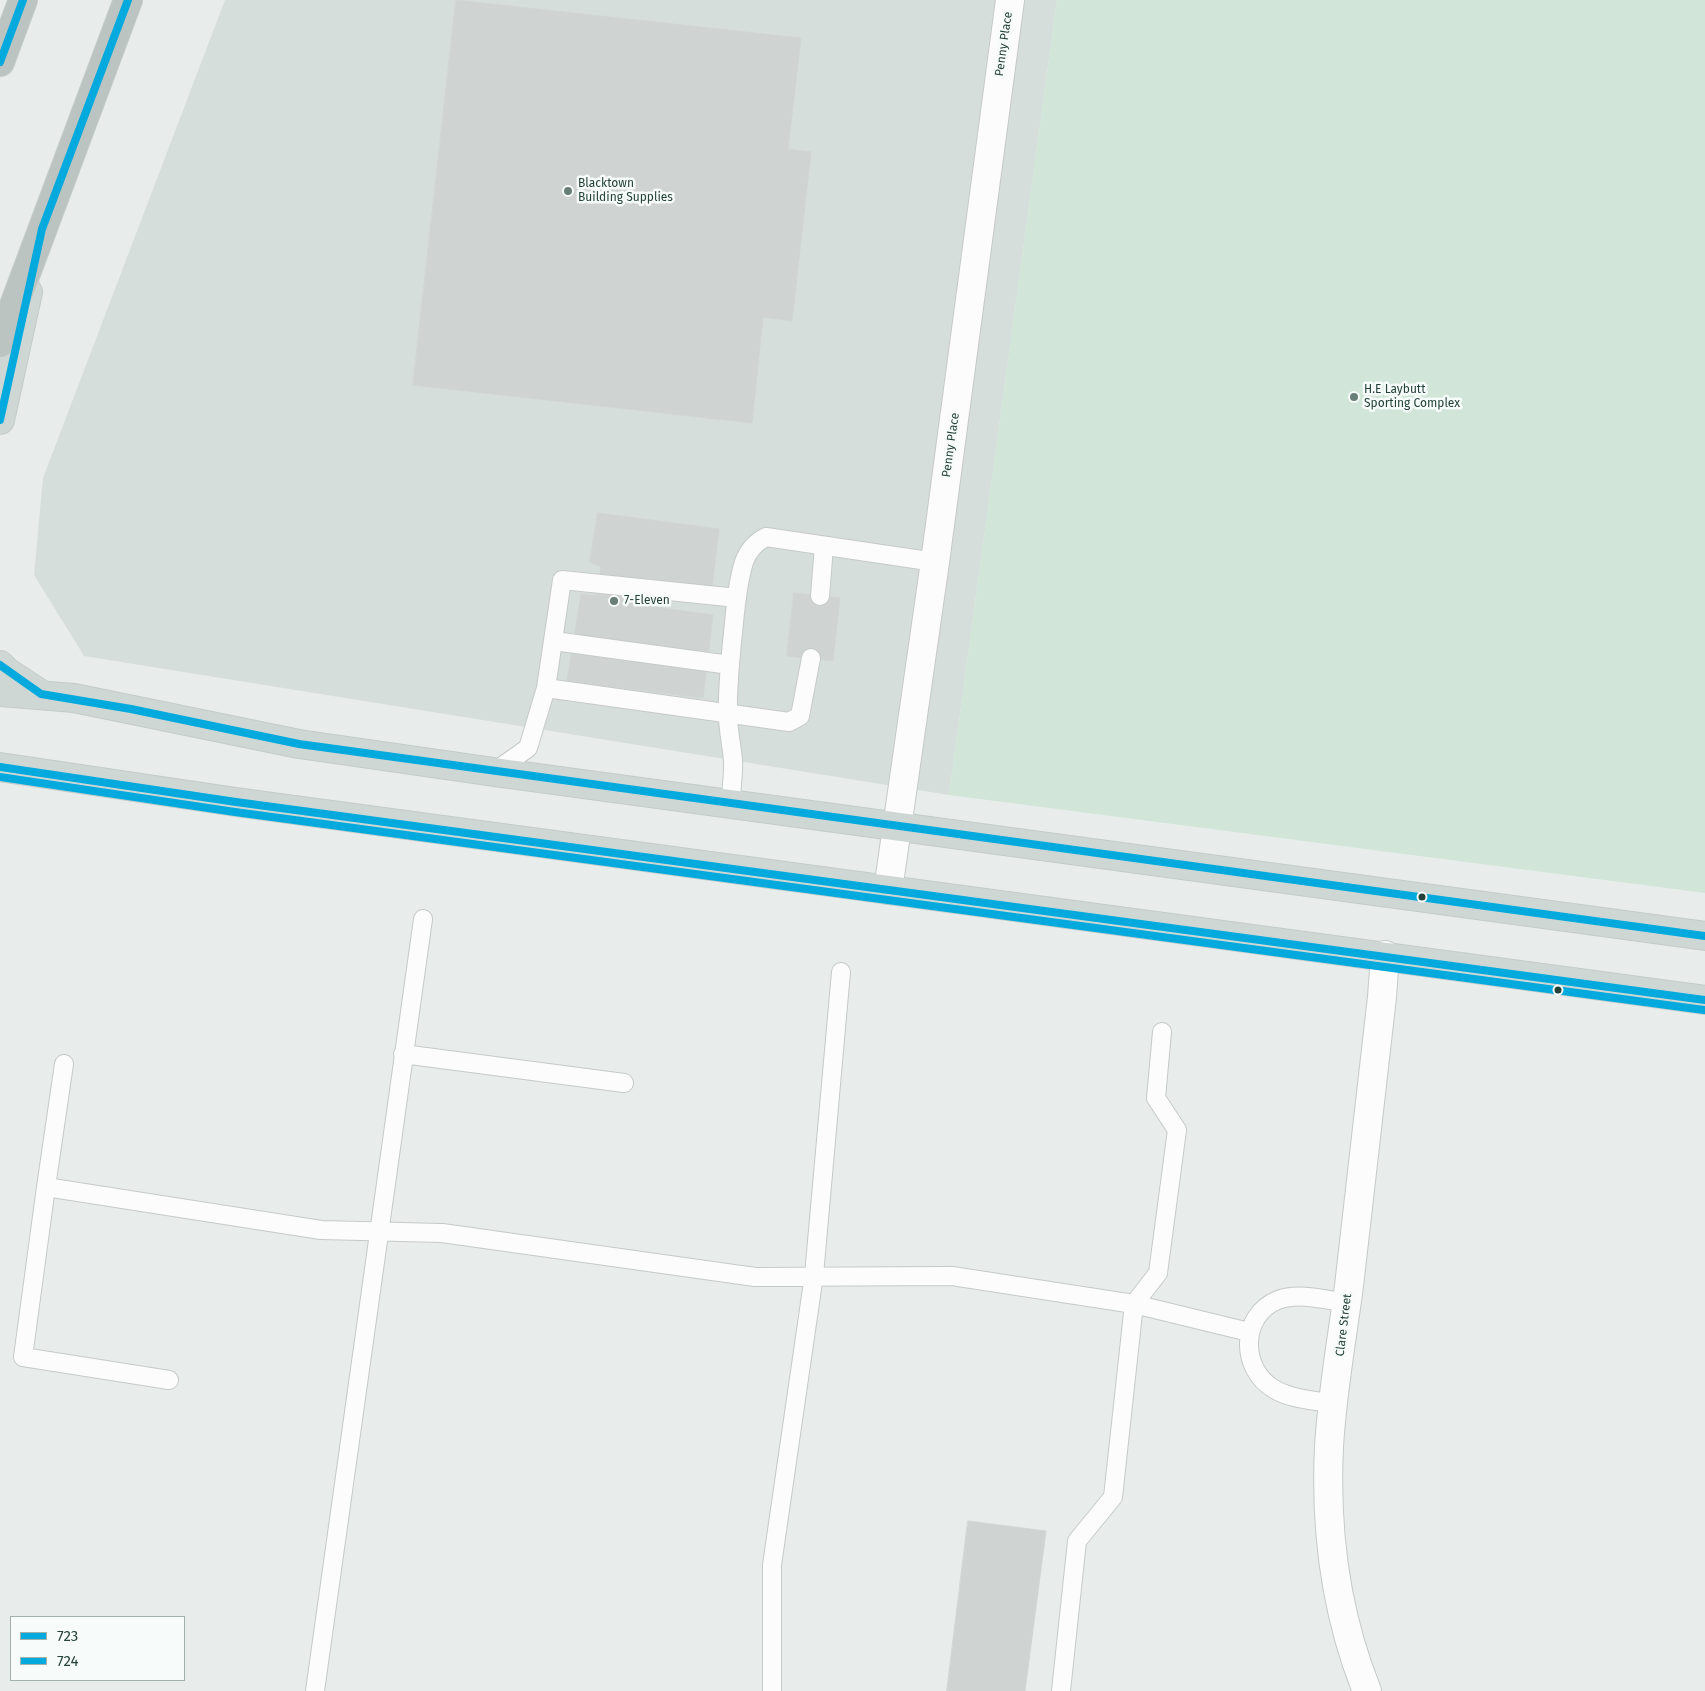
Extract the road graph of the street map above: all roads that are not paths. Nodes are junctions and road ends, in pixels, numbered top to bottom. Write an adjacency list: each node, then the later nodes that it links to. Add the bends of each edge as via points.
1 (23, 0): 4 (highway)
2 (128, 0): 5 (highway)
3 (1010, 0): 9 (street, Penny Place)
4 (0, 62)
5 (42, 229): 6 (highway); 7 (main road)
6 (0, 343)
7 (0, 420)
8 (824, 546): 9 (lane); 10 (lane); 11 (lane, via 766,537 758,541 744,562)
9 (935, 562): 23 (street, Penny Place)
10 (820, 596)
11 (737, 598): 12 (lane, via 562,580); 15 (lane)
12 (554, 641): 15 (lane); 16 (lane)
13 (811, 658): 19 (lane, via 800,716 789,722)
14 (0, 665): 18 (main road)
15 (730, 665): 19 (lane)
16 (546, 688): 19 (lane); 21 (lane, via 528,748)
17 (0, 692): 18 (main road)
18 (41, 694): 21 (main road, via 112,705 298,744)
19 (728, 715): 22 (lane, via 733,760)
20 (0, 767): 24 (main road)
21 (494, 772): 22 (main road)
22 (732, 802): 23 (main road)
23 (898, 826): 24 (street, Penny Place); 26 (main road)
24 (888, 890): 27 (main road)
25 (423, 919): 31 (lane)
26 (1705, 936)
27 (1385, 956): 29 (main road); 37 (street, Clare Street)
28 (841, 972): 36 (lane)
29 (1705, 1000)
30 (1162, 1032): 38 (lane, via 1156,1098 1177,1130 1158,1273)
31 (403, 1054): 33 (lane); 35 (lane)
32 (64, 1064): 34 (lane)
33 (624, 1083)
34 (46, 1187): 35 (lane, via 321,1230); 40 (lane, via 23,1357)
35 (380, 1232): 36 (lane, via 442,1233 755,1277); 42 (lane)
36 (814, 1275): 38 (lane, via 952,1276); 43 (lane, via 772,1565)
37 (1347, 1302): 39 (lane, via 1296,1296 1280,1299 1263,1307); 41 (street, Clare Street)
38 (1134, 1304): 39 (lane); 44 (lane, via 1113,1497 1077,1541)
39 (1249, 1332): 41 (lane, via 1254,1369 1262,1381 1289,1395)
40 (169, 1380)
41 (1333, 1404): 45 (street, Clare Street, via 1328,1482 1333,1561 1350,1641)
42 (315, 1691)
43 (772, 1691)
44 (1061, 1691)
45 (1367, 1691)

